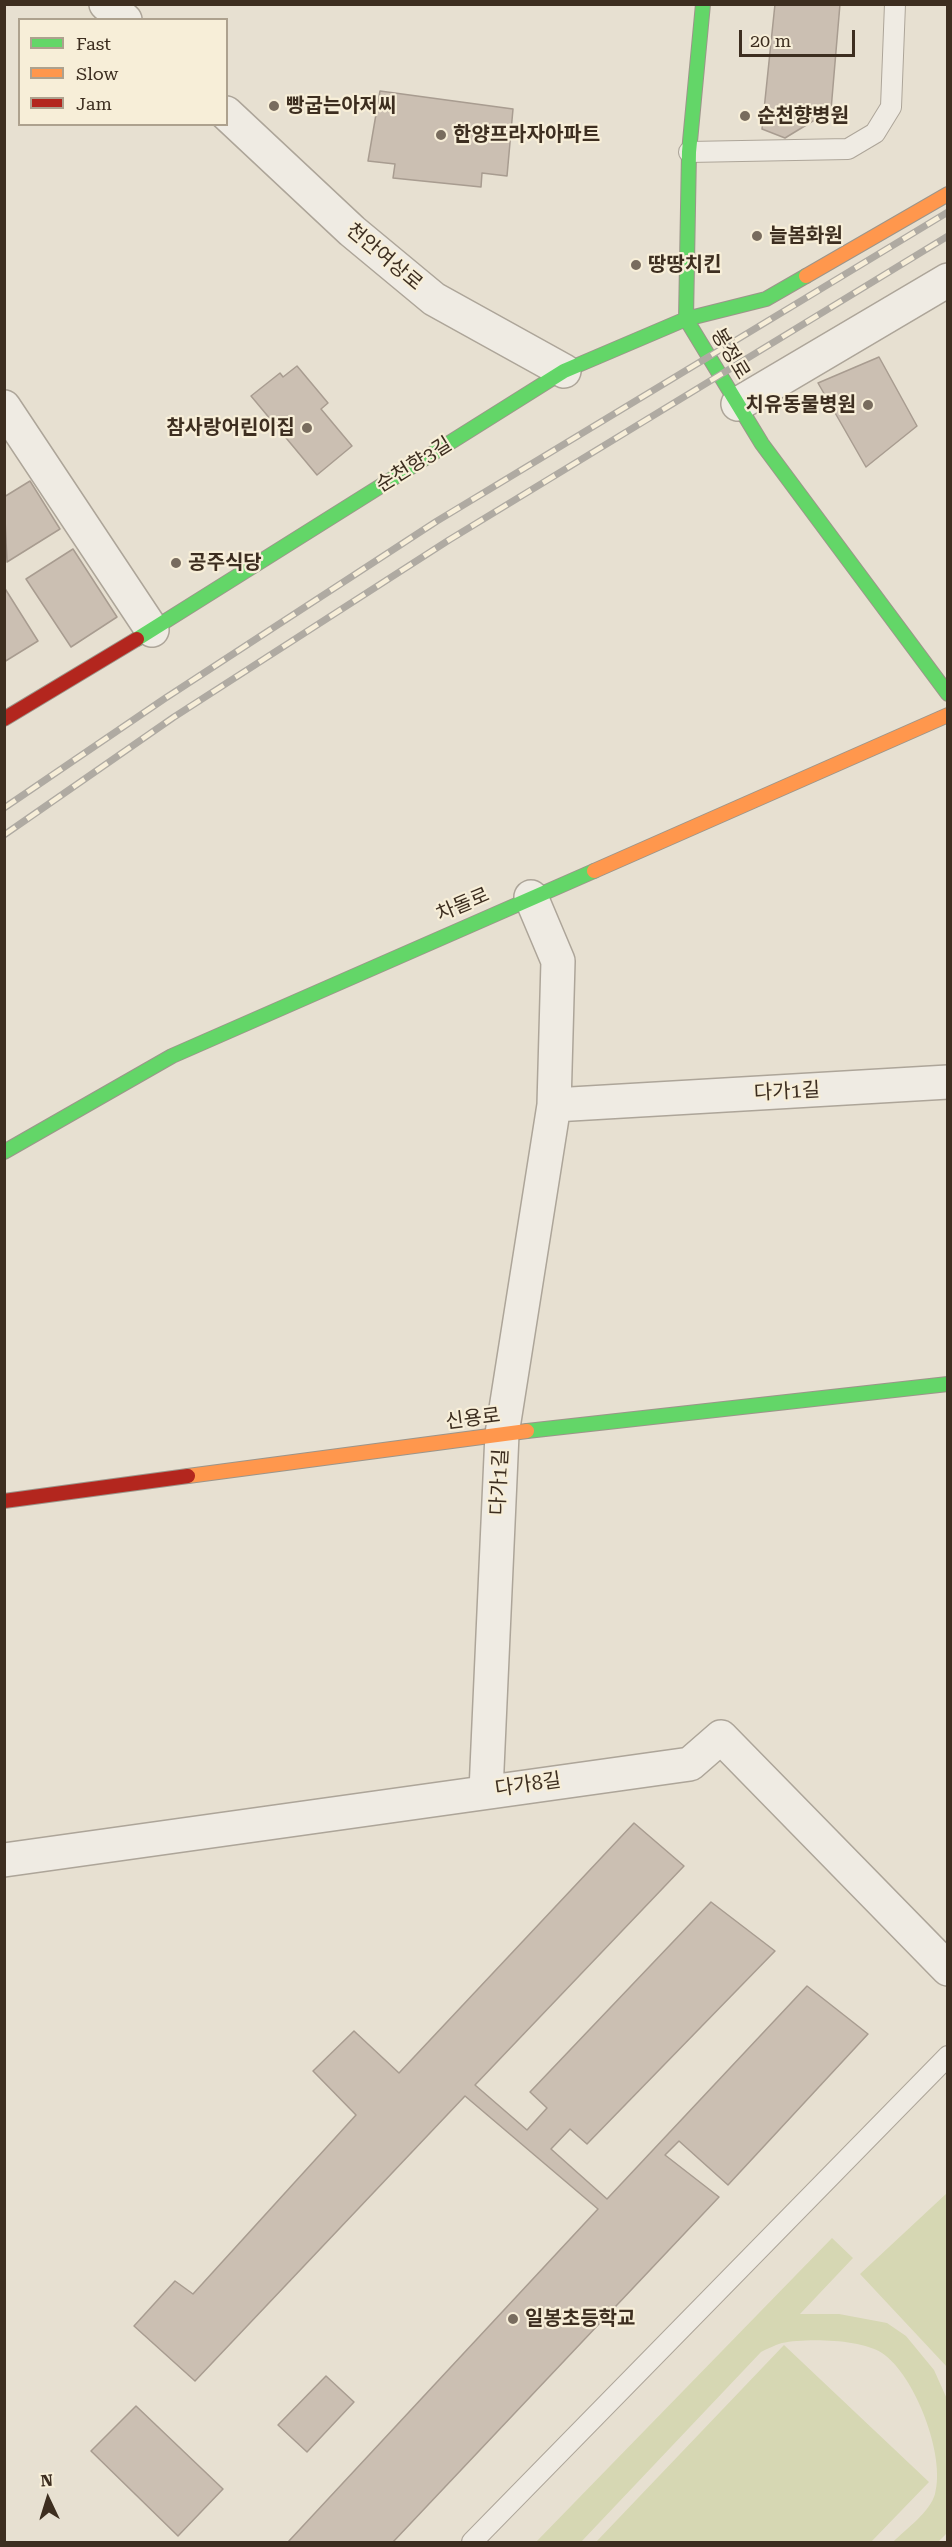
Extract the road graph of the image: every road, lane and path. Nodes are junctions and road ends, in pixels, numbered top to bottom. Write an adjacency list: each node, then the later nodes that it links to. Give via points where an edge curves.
1 (106, 4): 4 (street)
2 (703, 4): 6 (street, 봉정로)
3 (894, 4): 6 (lane, via 891,108 875,133 848,149)
4 (123, 18)
5 (228, 115): 10 (street, 천안여상로, via 352,231 434,299)
6 (689, 152): 9 (street, 봉정로)
7 (948, 194): 9 (street, 순천향3길, via 766,299)
8 (948, 280): 11 (street)
9 (686, 319): 10 (street, 순천향3길); 11 (street, 봉정로)
10 (564, 371): 13 (street, 순천향3길)
11 (738, 404): 14 (street, 봉정로, via 762,444)
12 (4, 407): 13 (street)
13 (152, 630): 16 (street, 순천향3길)
14 (948, 694)
15 (948, 715): 17 (street, 차돌로)
16 (4, 719)
17 (531, 897): 19 (street, 다가1길, via 558,961); 20 (street, 차돌로, via 172,1056)
18 (948, 1082): 19 (street, 다가1길)
19 (554, 1106): 22 (street, 다가1길)
20 (4, 1152)
21 (948, 1384): 22 (street, 신용로)
22 (502, 1434): 23 (street, 신용로); 24 (street, 다가1길)
23 (4, 1501)
24 (486, 1791): 25 (street, 다가8길); 26 (street, 다가8길, via 690,1764 721,1737)
25 (4, 1860)
26 (948, 1969)
27 (948, 2056): 28 (lane)
28 (472, 2542)

